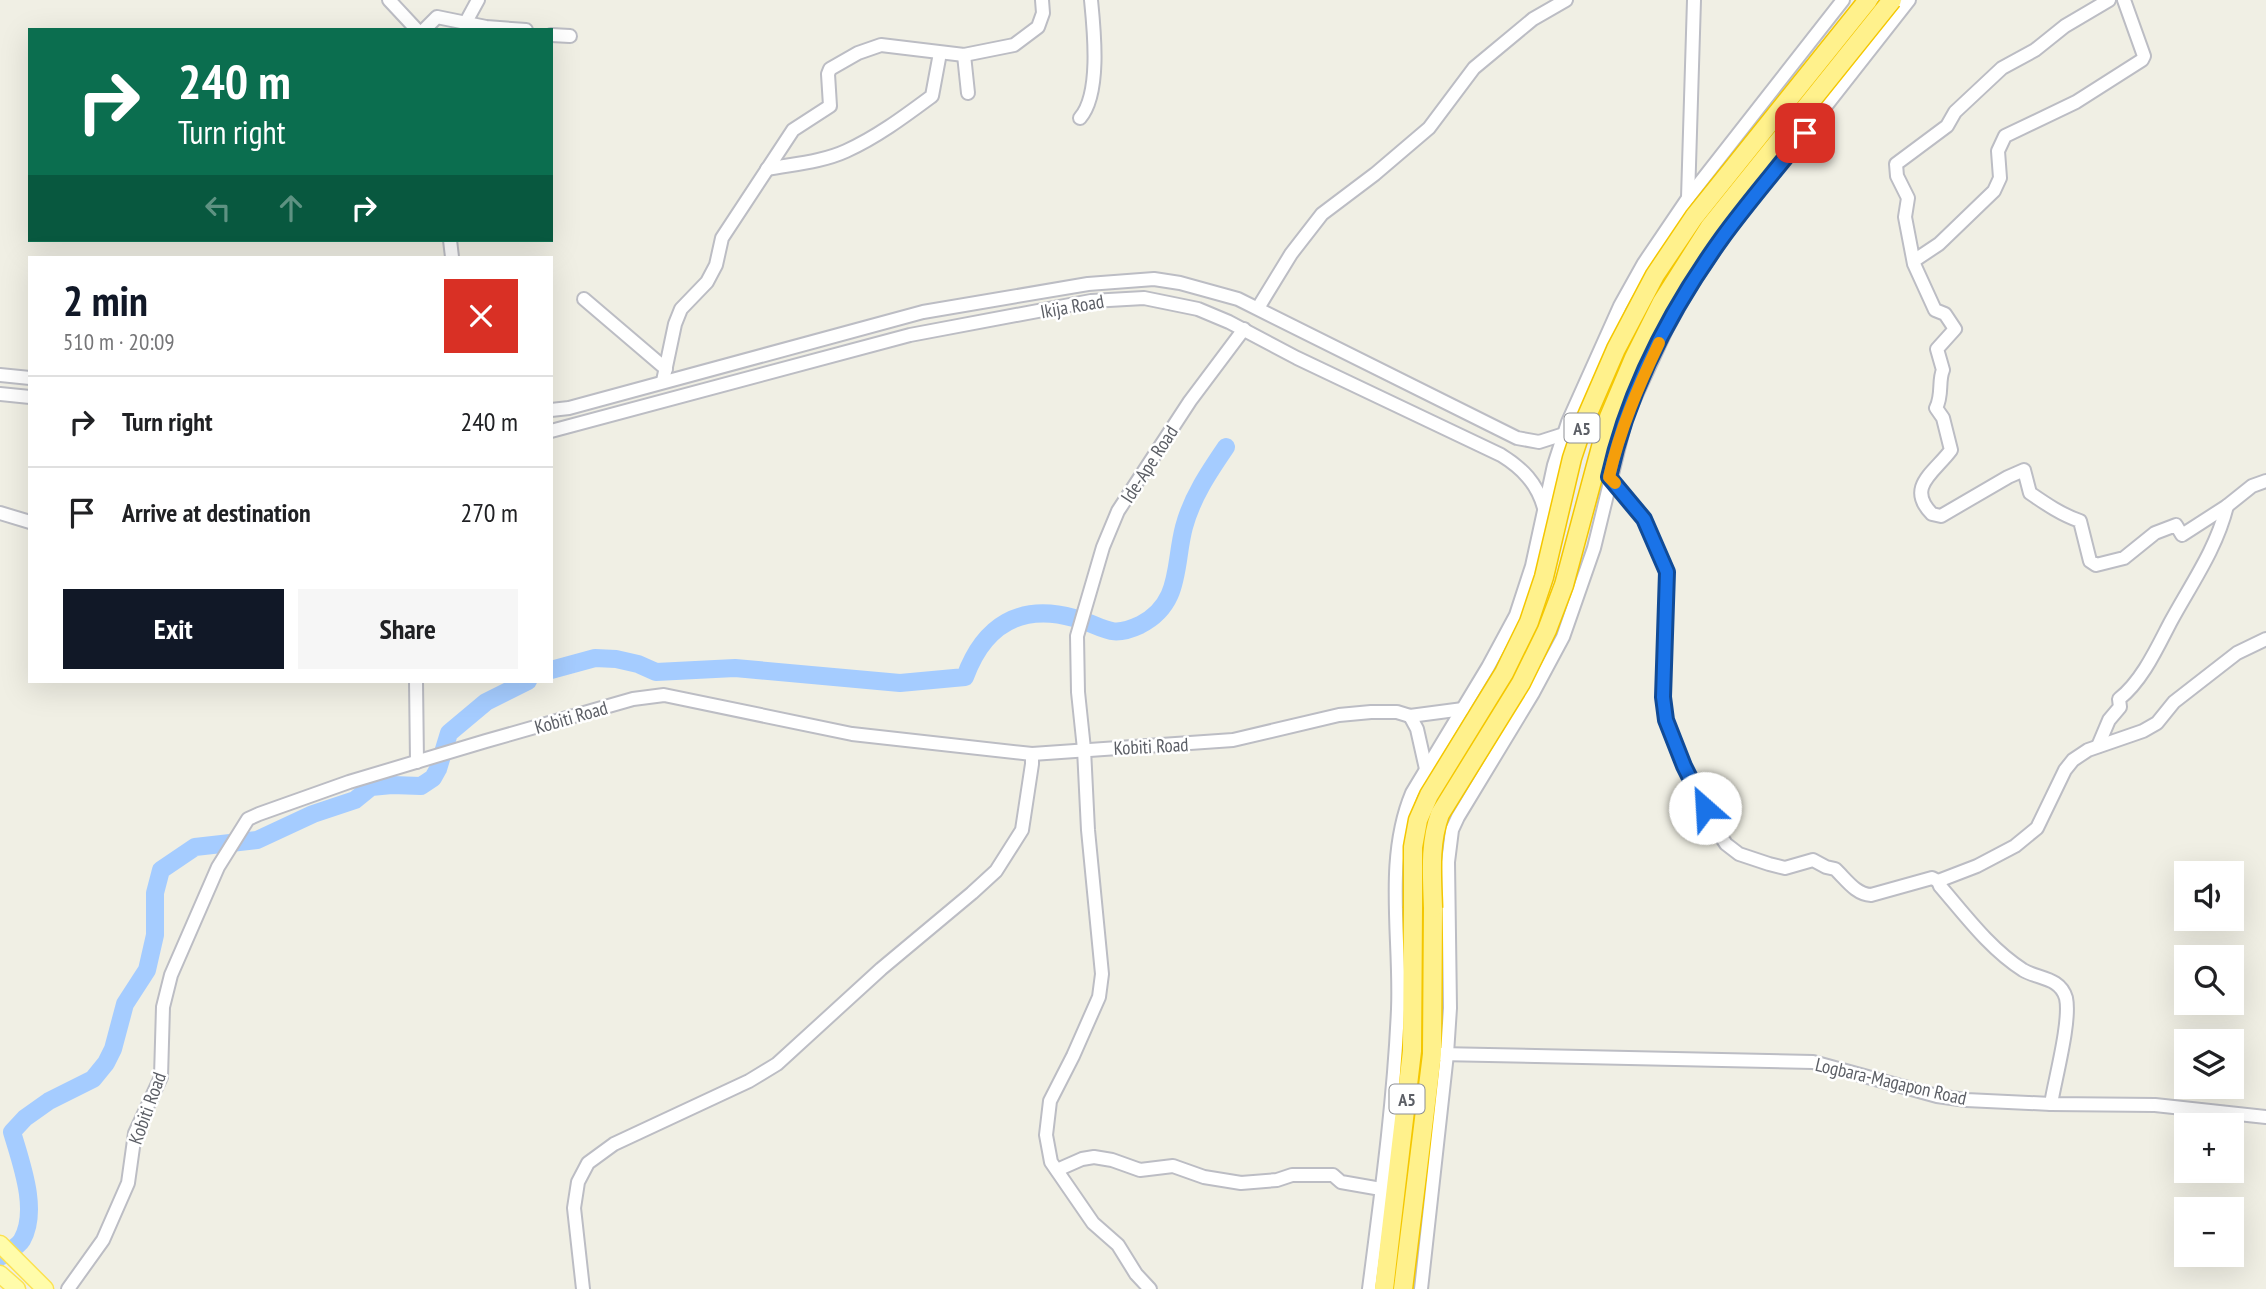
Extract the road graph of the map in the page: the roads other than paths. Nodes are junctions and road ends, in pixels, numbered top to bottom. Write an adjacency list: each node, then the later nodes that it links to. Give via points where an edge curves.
1 (389, 0): 14 (street)
2 (478, 0): 13 (street)
3 (1042, 0): 20 (street, via 1038,27 1027,37 1014,45)
4 (1091, 0): 22 (street, via 1093,70 1089,105)
5 (1566, 0): 27 (street, via 1533,19 1474,68 1429,128 1322,214)
6 (1694, 0): 24 (street)
7 (1843, 0): 24 (street)
8 (1868, 0): 55 (highway, A5, bridge, via 1694,217 1655,275 1616,349 1572,458 1530,622 1418,820)
9 (1892, 0): 56 (highway, A5, bridge, via 1709,228 1671,285 1634,358 1609,417 1568,571 1547,630 1521,683 1440,814 1433,835)
10 (1909, 0): 37 (street, via 1723,237 1688,290 1633,398)
11 (2109, 0): 25 (street, via 2002,68 1955,112 1947,126 1896,164 1908,198 1905,217)
12 (2124, 0): 25 (street, via 2142,60 2076,102 2005,136 1998,151 2000,178 1994,191 1939,244)
13 (466, 22): 15 (street, via 438,17); 16 (street)
14 (415, 28)
15 (426, 28)
16 (499, 28)
17 (553, 35): 18 (street)
18 (570, 36)
19 (940, 53): 20 (street); 23 (street, via 932,96 891,125 846,152); 23 (street, via 881,45 834,65 828,74 830,106 793,130)
20 (964, 55): 21 (street)
21 (968, 93)
22 (1080, 118)
23 (767, 169): 30 (street, via 722,238 707,282 681,309)
24 (1688, 198): 36 (street, via 1620,306)
25 (1915, 260): 39 (street, via 1935,310 1945,314 1955,329 1937,349 1943,370 1936,408 1952,447 1920,491 1932,514 1950,512 2024,470 2030,493 2080,521 2090,561 2096,565 2124,558 2155,533 2176,525 2182,535)
26 (584, 299): 30 (street)
27 (1258, 309): 30 (street, Ikija Road, via 1180,283 1144,279 1088,284 923,312); 36 (street, Ikija Road, via 1517,438 1539,442)
28 (1244, 329): 35 (street, Ikija Road, via 1172,302 1144,298 1091,301 910,335); 40 (street, Ikija Road, via 1501,454 1531,480); 50 (street, Ide-Ape Road, via 1118,511 1103,547 1077,636)
29 (0, 375): 31 (street)
30 (665, 375): 34 (street, Ikija Road)
31 (28, 378)
32 (0, 394): 33 (street)
33 (28, 397)
34 (553, 410)
35 (553, 429)
36 (1564, 434): 40 (street)
37 (1609, 477): 44 (street); 54 (street, via 1644,519 1667,572 1666,720 1684,766 1726,844 1739,854 1785,868 1813,860 1835,869 1863,894 1932,878)
38 (2266, 481): 39 (street)
39 (2227, 506): 49 (street, via 2207,560 2162,641 2119,699 2120,707)
40 (1545, 508): 43 (street)
41 (0, 513): 42 (street)
42 (28, 521)
43 (1532, 566): 44 (street); 47 (street, via 1516,615)
44 (1583, 582): 56 (street, via 1563,637 1452,830 1448,862 1450,1008)
45 (2266, 639): 49 (street, via 2237,653 2174,702 2157,723)
46 (416, 683): 52 (street)
47 (1462, 709): 48 (street, Kobiti Road); 53 (street)
48 (1410, 716): 50 (street, Kobiti Road, via 1397,712 1339,715 1233,740); 53 (street)
49 (2098, 746): 54 (street, via 2065,770 2037,828 1977,866)
50 (1084, 749): 51 (street, Kobiti Road); 59 (street, Ide-Ape Road, via 1102,974 1099,996 1050,1101 1046,1135)
51 (1032, 754): 52 (street, Kobiti Road, via 852,734 664,695 633,699); 66 (street, via 1022,830 996,871 777,1064 614,1144 587,1163 574,1208)
52 (417, 762): 65 (street, Kobiti Road, via 248,819 200,907 171,975 163,1007 161,1077 135,1133 121,1203 103,1240)
53 (1426, 769): 55 (street, via 1403,814 1398,840 1398,1006)
54 (1938, 881): 57 (street, via 2025,971 2061,987 2067,1015)
55 (1404, 1051): 60 (street); 69 (highway, A5)
56 (1439, 1054): 57 (street, Logbara-Magapon Road, via 1813,1062 1937,1096); 70 (highway, A5); 71 (street)
57 (2050, 1104): 58 (street, Logbara-Magapon Road, via 2155,1105)
58 (2266, 1116)
59 (1057, 1170): 60 (street, via 1094,1157 1140,1170 1173,1166 1241,1183 1292,1175 1333,1175 1341,1182); 67 (street, Ide-Ape Road, via 1093,1223 1118,1245)
60 (1381, 1189): 68 (street)
61 (0, 1244): 64 (main road)
62 (0, 1274): 63 (main road)
63 (17, 1289)
64 (45, 1289)
65 (68, 1289)
66 (583, 1289)
67 (1150, 1289)
68 (1369, 1289)
69 (1384, 1289)
70 (1403, 1289)
71 (1421, 1289)

